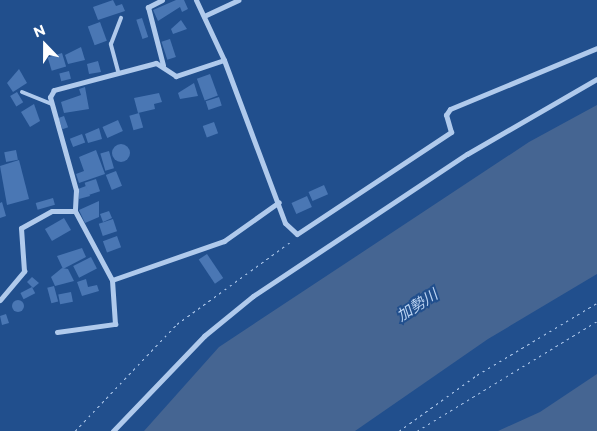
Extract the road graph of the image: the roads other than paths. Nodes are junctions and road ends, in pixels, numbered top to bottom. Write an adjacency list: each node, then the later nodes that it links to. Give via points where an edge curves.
1 (162, 0): 8 (street, via 148,7)
2 (196, 0): 4 (street)
3 (239, 0): 4 (street)
4 (204, 16): 7 (street)
5 (121, 18): 9 (lane, via 111,44)
6 (597, 48): 13 (street, via 450,110 446,115 451,132 296,234 285,223)
7 (224, 60): 8 (street, via 176,76); 13 (street)
8 (163, 65): 9 (street)
9 (118, 72): 12 (street, via 61,86 50,97)
10 (597, 79): 18 (street, via 467,154 253,296 204,336)
11 (22, 92): 12 (lane)
12 (52, 104): 14 (street, via 76,190)
13 (279, 202): 15 (street, via 224,241)
14 (75, 211): 15 (street); 16 (street, via 52,211 21,228 24,271)
15 (112, 280): 17 (street, via 115,324)
16 (0, 300)
17 (57, 332)
18 (113, 431)

